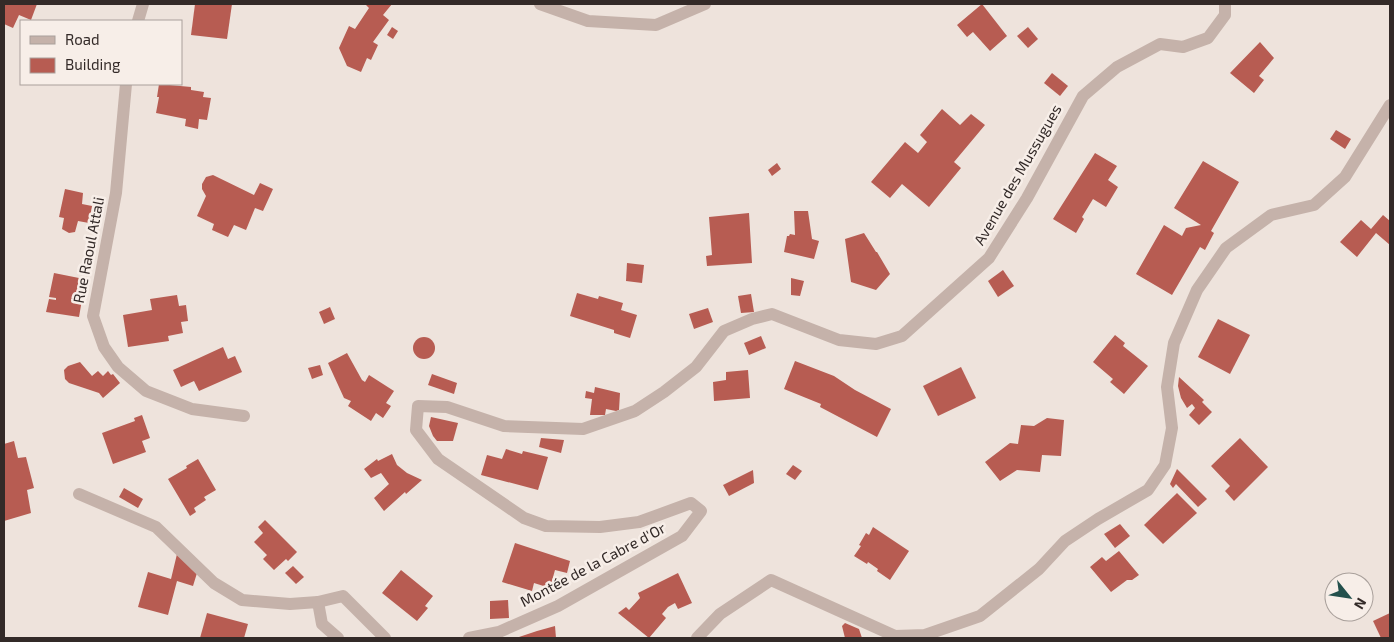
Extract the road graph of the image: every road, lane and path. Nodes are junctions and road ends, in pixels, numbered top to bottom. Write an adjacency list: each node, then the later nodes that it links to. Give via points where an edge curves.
1 (143, 4): 5 (street)
2 (540, 4): 3 (street, via 588,21 656,25)
3 (705, 4)
4 (1226, 4): 8 (street, Avenue des Mussugues, via 1225,15 1208,38 1183,47 1160,44 1117,67 1083,96 1027,198 989,258 902,336 876,344 839,340 772,314 752,319 724,331 696,366 635,411 583,429 504,426 447,407)
5 (138, 20)
6 (126, 85): 9 (street, Rue Raoul Attali, via 116,192 93,316 104,348 118,367 146,391 192,409)
7 (1390, 105): 15 (street, via 1345,177 1314,205 1271,215 1226,248 1197,290 1174,343 1168,387 1172,428 1165,465 1148,490 1065,542 1039,569 980,616 925,635 895,636 771,580 720,614)
8 (418, 406): 14 (street, Montée de la Cabre d'Or, via 416,430 438,460 524,518 546,526 600,528 639,522 691,503 702,511 682,536 558,606 499,632)
9 (244, 416)
10 (79, 494): 11 (street, via 156,527 214,583 242,600 290,604)
11 (318, 602): 12 (street, via 322,624); 13 (street, via 343,596)
12 (338, 638)
13 (386, 638)
14 (469, 638)
15 (697, 638)

